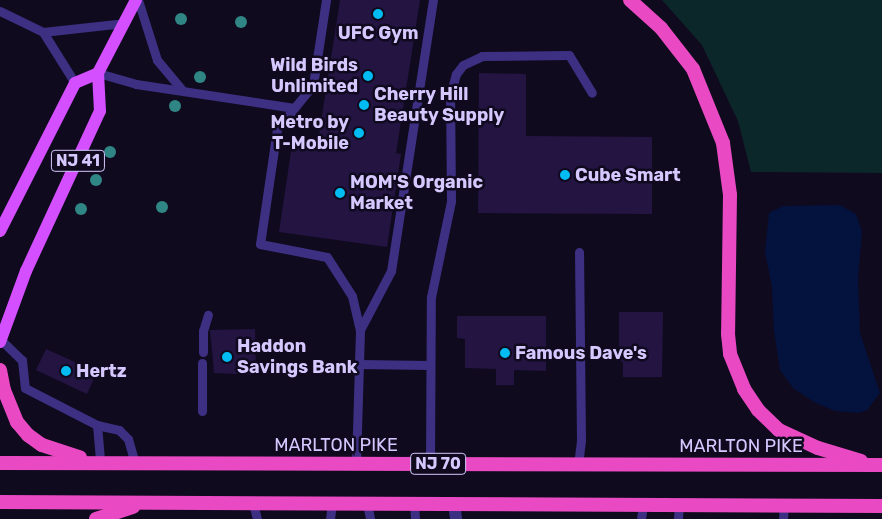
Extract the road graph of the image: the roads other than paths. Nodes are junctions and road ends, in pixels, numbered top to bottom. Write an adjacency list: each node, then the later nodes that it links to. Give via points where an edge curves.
1 (137, 0): 6 (main road); 10 (lane, via 158,60)
2 (326, 0): 12 (lane, via 313,85)
3 (433, 0): 16 (lane, via 390,271)
4 (630, 0): 31 (highway, via 661,28 693,69 723,143 730,195 728,334 730,354 744,389 758,410 779,430 818,448)
5 (0, 11): 7 (lane)
6 (124, 23): 7 (lane); 8 (main road)
7 (42, 32): 9 (lane)
8 (98, 73): 9 (main road); 10 (lane, via 136,84); 17 (main road, NJ 41, via 100,112 26,270)
9 (75, 83): 13 (main road, NJ 41)
10 (182, 90): 12 (lane)
11 (592, 93): 21 (lane, via 570,55 482,56 463,65 456,74 450,96 451,201 431,297)
12 (294, 108): 16 (lane, via 277,129 260,244 321,254 332,261 352,296)
13 (0, 231)
14 (579, 252): 30 (lane, via 581,440)
15 (208, 315): 18 (lane, via 203,331)
16 (360, 330): 20 (lane)
17 (0, 341): 24 (lane, via 22,360 25,388)
18 (203, 352)
19 (202, 363): 23 (lane)
20 (358, 364): 21 (lane); 29 (lane)
21 (429, 364): 28 (lane)
22 (0, 370): 25 (highway, via 17,422 28,435 64,454)
23 (202, 411)
24 (97, 425): 25 (lane); 26 (lane, via 119,430 128,439)
25 (100, 462): 26 (highway, MARLTON PIKE / NJ 70); 27 (highway, MARLTON PIKE / NJ 70)
26 (135, 462): 29 (highway, MARLTON PIKE / NJ 70)
27 (0, 463)
28 (430, 464): 29 (highway, MARLTON PIKE / NJ 70); 30 (highway, MARLTON PIKE / NJ 70)
29 (356, 465)
30 (578, 465): 31 (highway, MARLTON PIKE / NJ 70)
31 (879, 465)
32 (0, 502): 33 (highway, NJ 70)
33 (145, 503): 34 (highway, NJ 70); 43 (highway)
34 (253, 503): 35 (highway, NJ 70); 44 (lane)
35 (332, 504): 36 (highway, NJ 70); 45 (lane)
36 (367, 504): 37 (highway, NJ 70); 46 (lane)
37 (414, 504): 38 (highway, NJ 70); 47 (lane)
38 (454, 504): 39 (highway, NJ 70); 48 (street)
39 (643, 504): 40 (highway, NJ 70); 49 (lane)
40 (679, 505): 42 (highway, NJ 70); 50 (lane)
41 (882, 506): 42 (highway, NJ 70)
42 (784, 512)
43 (96, 519)
44 (257, 519)
45 (330, 519)
46 (370, 519)
47 (415, 519)
48 (456, 519)
49 (641, 519)
50 (678, 519)

